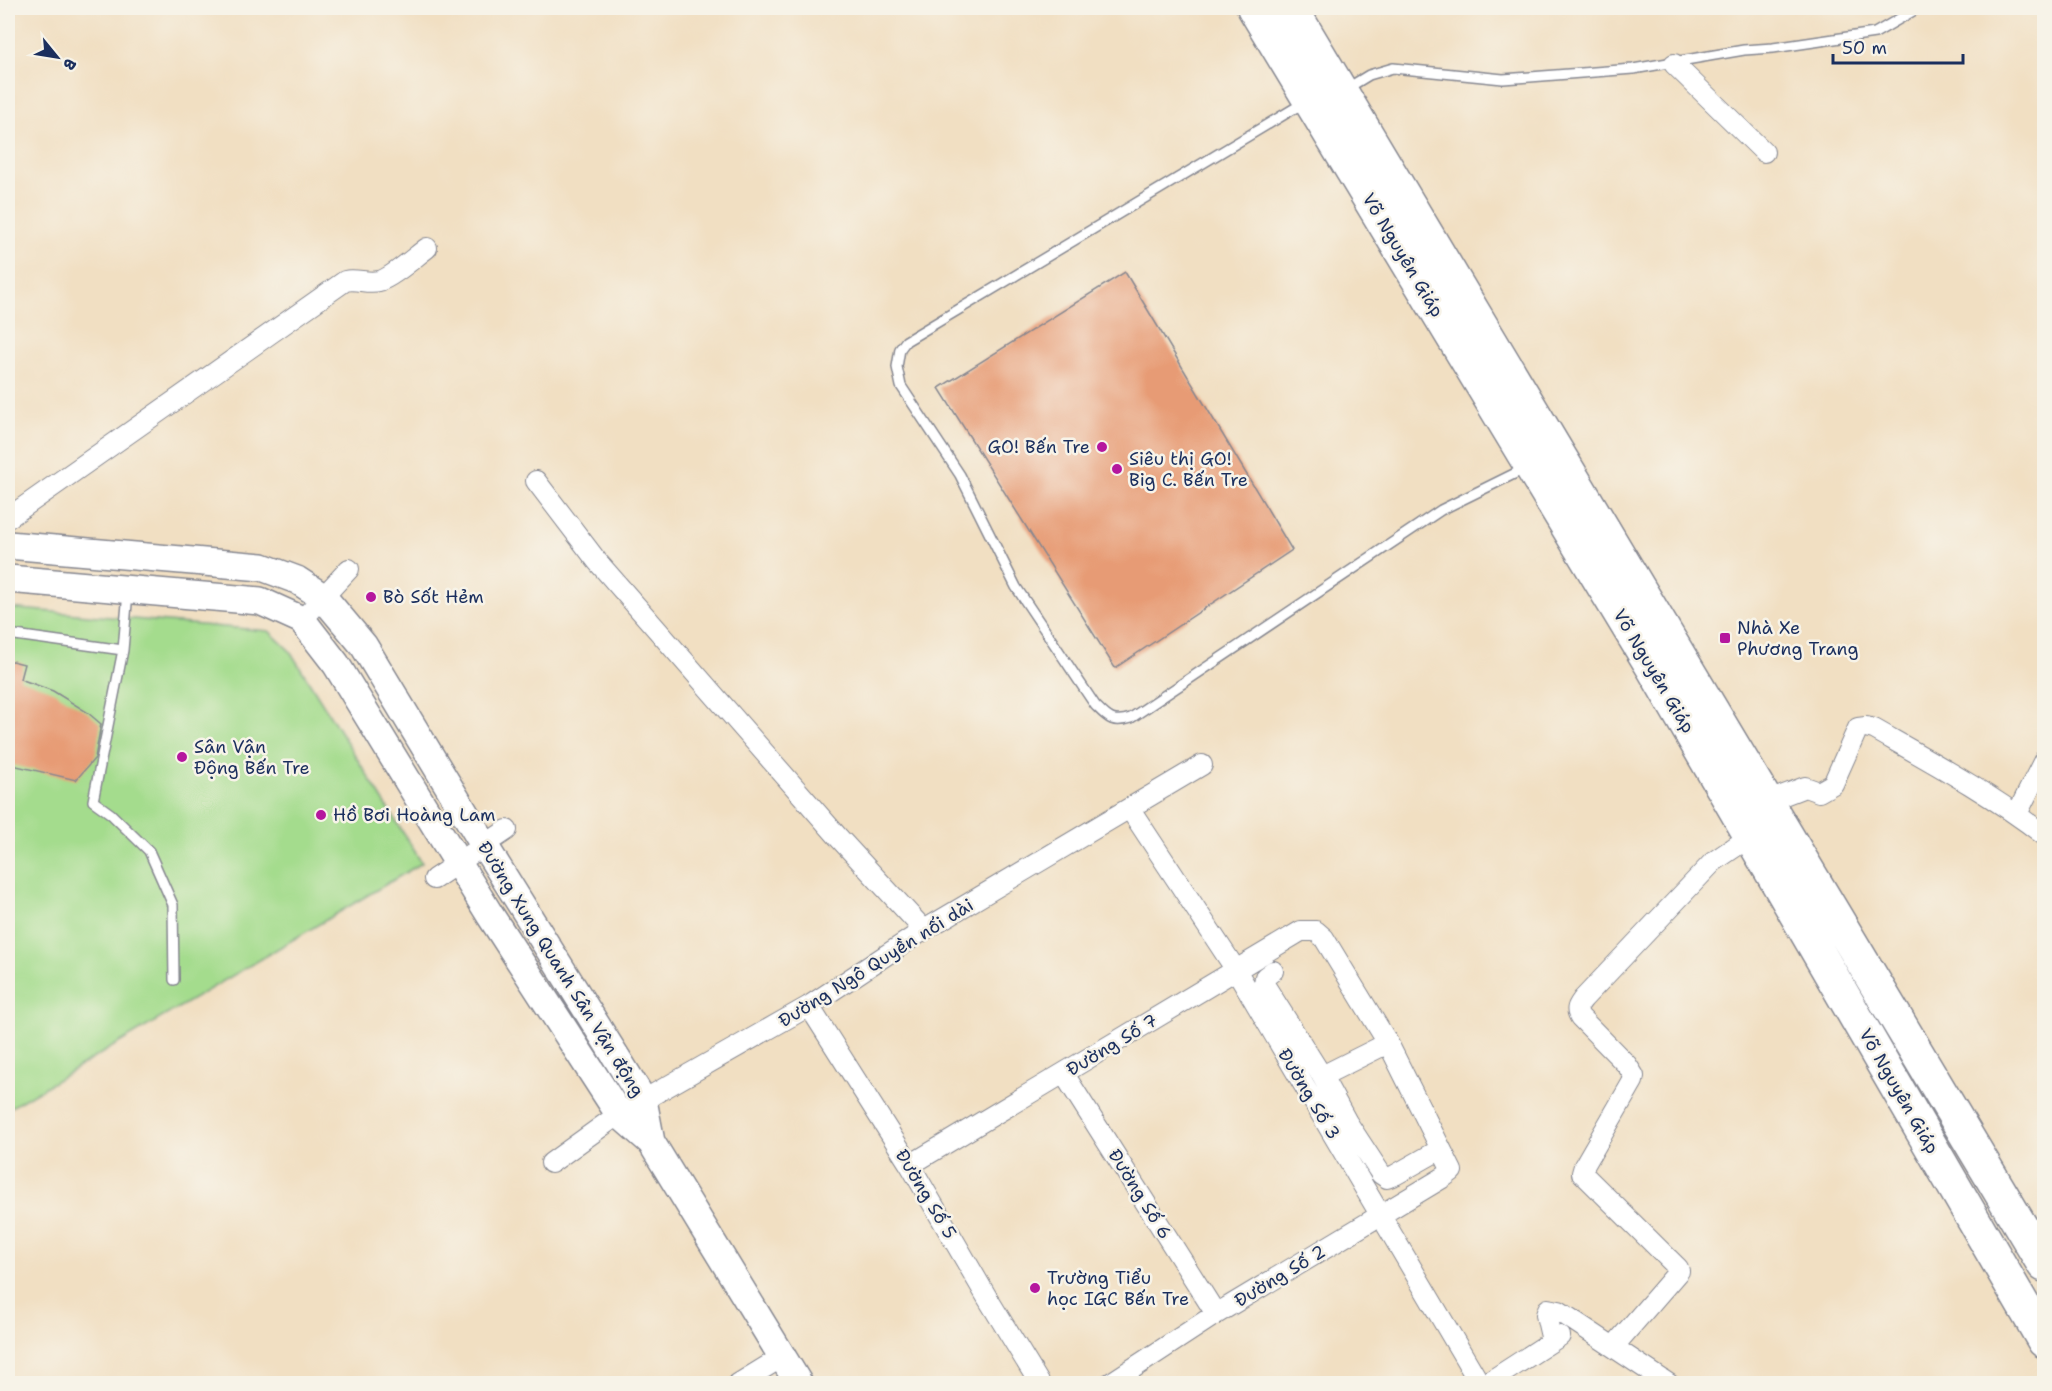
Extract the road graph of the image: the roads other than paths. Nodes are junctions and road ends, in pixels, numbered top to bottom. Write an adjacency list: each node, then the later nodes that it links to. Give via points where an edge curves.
1 (1254, 8): 6 (highway, Võ Nguyên Giáp)
2 (1291, 8): 5 (highway, Võ Nguyên Giáp)
3 (1918, 8): 4 (lane, via 1875,33 1744,50)
4 (1674, 64): 5 (lane, via 1503,79 1393,68); 7 (street)
5 (1341, 91): 20 (highway, Võ Nguyên Giáp)
6 (1309, 100): 9 (highway, Võ Nguyên Giáp); 9 (lane, via 906,341 900,350 897,367 901,386 960,475 1016,587 1095,705 1111,720 1122,721 1441,510)
7 (1764, 152)
8 (427, 248): 11 (street, via 381,281 345,281)
9 (1530, 465): 20 (highway, Võ Nguyên Giáp)
10 (536, 481): 32 (street, via 597,561)
11 (11, 509)
12 (8, 545): 16 (street, Đường Xung Quanh Sân Vận động, via 262,567 297,580)
13 (349, 569): 16 (street)
14 (8, 579): 15 (street, Đường Xung Quanh Sân Vận động)
15 (128, 589): 17 (street, Đường Xung Quanh Sân Vận động, via 260,601); 19 (lane)
16 (323, 597): 17 (street); 29 (street, Đường Xung Quanh Sân Vận động, via 364,646)
17 (302, 620): 30 (street, Đường Xung Quanh Sân Vận động, via 336,664)
18 (8, 633): 19 (lane)
19 (123, 650): 35 (lane, via 93,801 149,851 173,906)
20 (1665, 661): 23 (highway, Võ Nguyên Giáp); 28 (highway, Võ Nguyên Giáp)
21 (2044, 760): 25 (street)
22 (1202, 765): 24 (street, Đường Ngô Quyền nối dài)
23 (1766, 802): 25 (street, via 1805,787 1819,792 1827,789 1833,784 1858,728 1866,727); 47 (highway, Võ Nguyên Giáp)
24 (1130, 809): 32 (street, Đường Ngô Quyền nối dài); 33 (street, Đường Số 3)
25 (2017, 814): 27 (street)
26 (507, 830): 29 (street)
27 (2044, 835)
28 (1750, 836): 49 (highway, Võ Nguyên Giáp); 50 (street, via 1713,862 1576,1011 1634,1076 1582,1173 1679,1271)
29 (484, 845): 30 (street); 40 (street, Đường Xung Quanh Sân Vận động)
30 (458, 863): 31 (street); 41 (street, Đường Xung Quanh Sân Vận động)
31 (434, 879)
32 (924, 930): 36 (street, Đường Ngô Quyền nối dài)
33 (1236, 970): 37 (street, Đường Số 7, via 1301,931 1316,931); 38 (street, Đường Số 7); 46 (street, Đường Số 3)
34 (1273, 971): 39 (street, via 1265,977 1264,984)
35 (174, 980)
36 (809, 1006): 40 (street, Đường Ngô Quyền nối dài); 45 (street, Đường Số 5)
37 (1388, 1043): 39 (street); 43 (street)
38 (1064, 1074): 45 (street, Đường Số 7); 48 (street, Đường Số 6)
39 (1322, 1076): 43 (street, via 1381,1174 1388,1178)
40 (643, 1100): 41 (street, Đường Ngô Quyền nối dài); 42 (street, Đường Xung Quanh Sân Vận động)
41 (619, 1114): 42 (street, Đường Xung Quanh Sân Vận động); 44 (street, Đường Ngô Quyền nối dài)
42 (651, 1142): 51 (street)
43 (1441, 1149): 46 (street, Đường Số 2, via 1452,1171)
44 (551, 1163)
45 (910, 1166): 54 (street, Đường Số 5)
46 (1380, 1215): 48 (street, Đường Số 2); 56 (street, Đường Số 3)
47 (2044, 1265)
48 (1216, 1314): 55 (street, Đường Số 2)
49 (2044, 1341)
50 (1614, 1346): 57 (street, via 1551,1308 1546,1316 1556,1339); 58 (street)
51 (782, 1357): 52 (street); 53 (street)
52 (738, 1383)
53 (799, 1383)
54 (1040, 1383)
55 (1109, 1383)
56 (1480, 1383)
57 (1486, 1383)
58 (1669, 1383)

